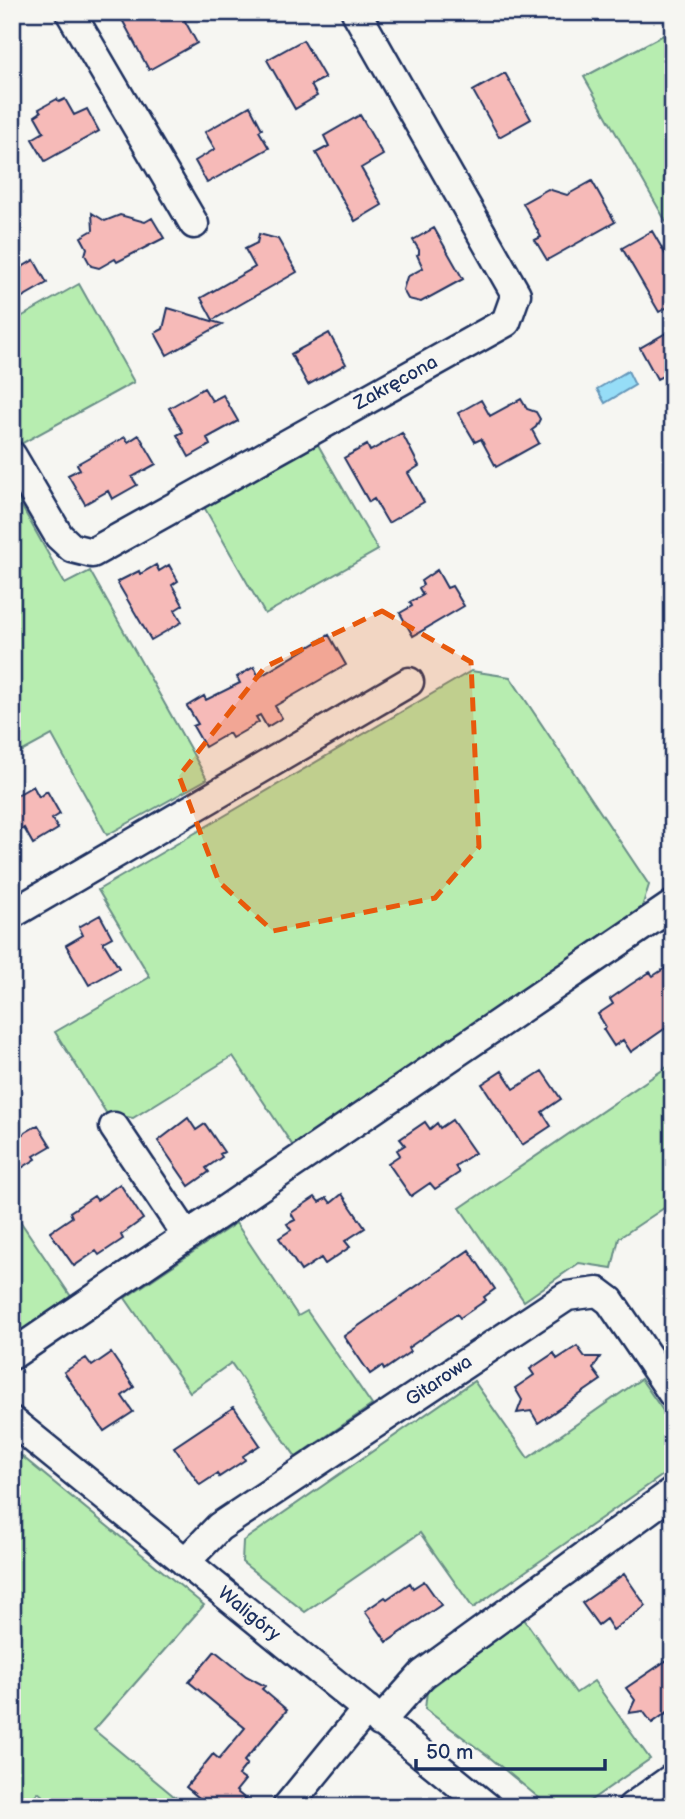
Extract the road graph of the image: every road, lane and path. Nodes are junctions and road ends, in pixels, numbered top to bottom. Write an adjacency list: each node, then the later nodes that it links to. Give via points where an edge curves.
1 (70, 12): 3 (street)
2 (356, 12): 4 (street, Zakręcona, via 516,294 506,321 92,553 72,548 59,536)
3 (194, 224)
4 (12, 456)
5 (410, 682): 7 (street)
6 (673, 905): 9 (street)
7 (12, 914)
8 (114, 1127): 9 (street)
9 (187, 1236): 10 (street)
10 (12, 1354)
11 (673, 1394): 14 (street, Gitarowa, via 610,1301 598,1292 567,1296 219,1527)
12 (12, 1421): 14 (street, Waligóry)
13 (673, 1493): 15 (street, via 423,1674)
14 (185, 1562): 15 (street, Waligóry)
15 (374, 1715): 17 (street); 18 (street, Waligóry)
16 (673, 1778): 19 (street)
17 (286, 1807)
18 (487, 1807)
19 (632, 1807)

